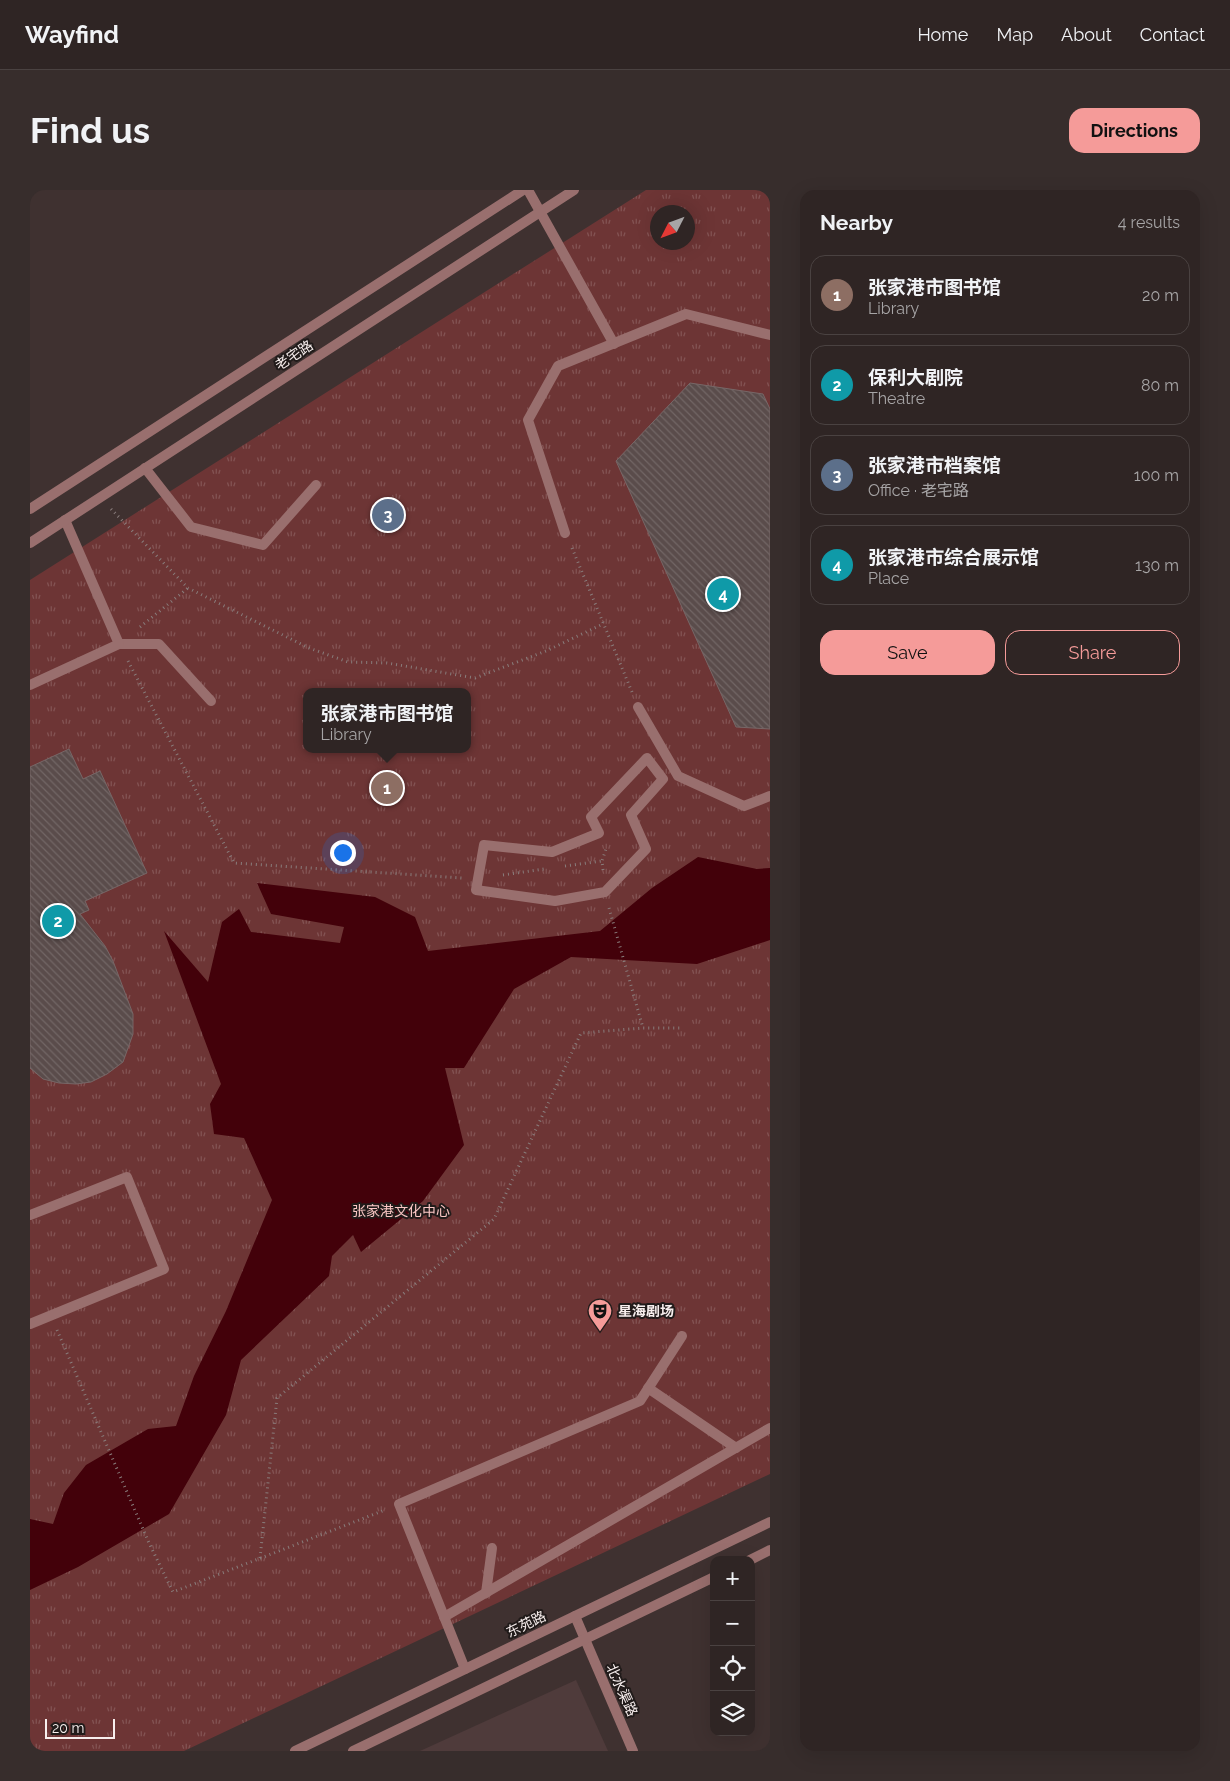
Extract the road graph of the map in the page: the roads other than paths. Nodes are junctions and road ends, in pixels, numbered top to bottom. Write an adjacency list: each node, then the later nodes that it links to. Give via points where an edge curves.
1 (523, 190): 9 (street, 老宅路)
2 (528, 190): 4 (street)
3 (574, 190): 4 (street, 老宅路)
4 (539, 212): 6 (street); 7 (street, 老宅路)
5 (770, 335): 6 (street, via 686,314)
6 (614, 344): 11 (street, via 558,366 528,420)
7 (144, 468): 8 (street, via 190,527 263,545); 10 (street, 老宅路)
8 (316, 485)
9 (30, 509)
10 (65, 520): 12 (street, 老宅路); 13 (street)
11 (566, 533)
12 (30, 542)
13 (119, 644): 14 (street); 15 (street, via 159,644)
14 (30, 685)
15 (211, 701)
16 (638, 707): 17 (street, via 678,776 744,806)
17 (770, 796)
18 (479, 879): 18 (street, via 484,845 552,852 599,833 591,817 648,758 663,779 631,816 646,849 605,892 555,901 476,890)
19 (30, 1215): 20 (street, via 127,1177 164,1269)
20 (30, 1324)
21 (682, 1336): 22 (street)
22 (648, 1388): 24 (street); 32 (street, via 640,1401 399,1504)
23 (770, 1428): 24 (street)
24 (736, 1448): 30 (street)
25 (770, 1522): 31 (street, 东苑路)
26 (492, 1548): 30 (street)
27 (770, 1550): 28 (street)
28 (755, 1558)
29 (710, 1579): 33 (street)
30 (486, 1593): 32 (street)
31 (575, 1616): 33 (street, 北水渠路); 34 (street, 东苑路)
32 (444, 1617): 34 (street)
33 (585, 1639): 36 (street); 37 (street, 北水渠路)
34 (465, 1669): 35 (street, 东苑路)
35 (295, 1751)
36 (353, 1751)
37 (634, 1751)

